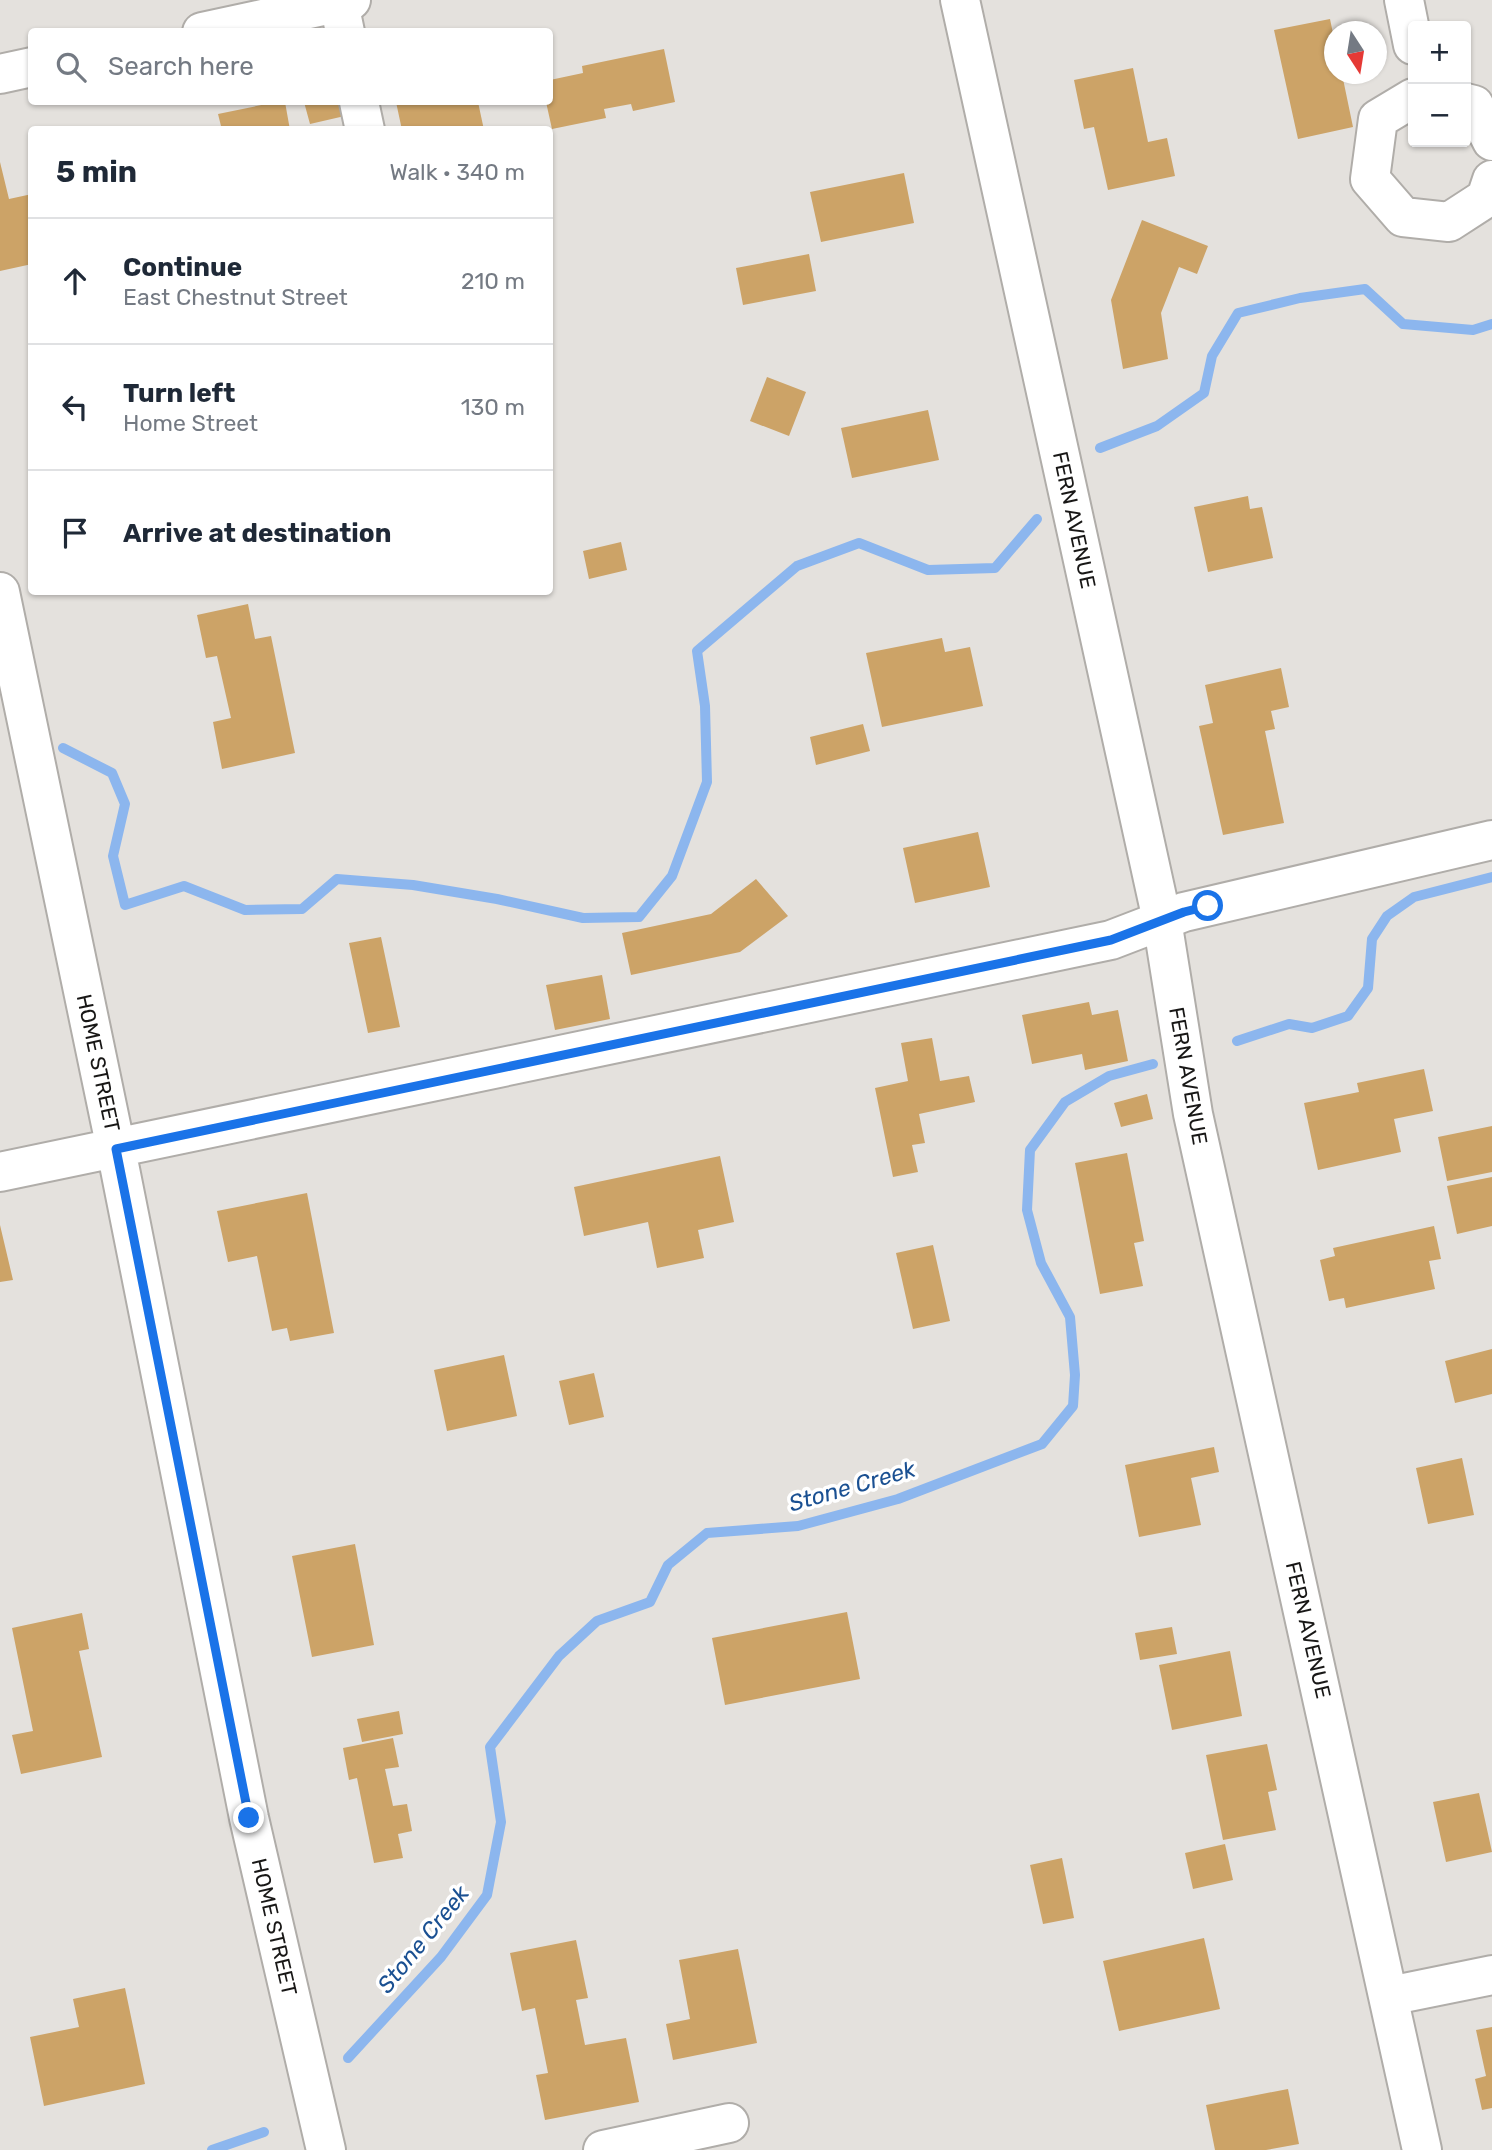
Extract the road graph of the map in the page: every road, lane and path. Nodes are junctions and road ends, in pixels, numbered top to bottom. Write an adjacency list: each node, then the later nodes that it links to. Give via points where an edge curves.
1 (960, 0): 16 (street, FERN AVENUE)
2 (1404, 0): 4 (street)
3 (345, 11): 5 (street)
4 (1408, 21)
5 (229, 28)
6 (28, 68): 7 (street)
7 (0, 74)
8 (1408, 101): 13 (street, via 1378,119 1370,179 1403,217 1449,222 1486,198)
9 (1471, 104): 12 (street)
10 (360, 105): 11 (street)
11 (364, 126)
12 (1492, 141)
13 (1492, 180)
14 (0, 592): 17 (street, HOME STREET)
15 (1492, 840): 16 (street)
16 (1162, 920): 17 (street, via 1111,940); 20 (street, FERN AVENUE, via 1193,1114)
17 (116, 1149): 18 (street); 22 (street, HOME STREET, via 249,1818)
18 (0, 1172)
19 (1492, 1975): 20 (street)
20 (1389, 1996): 24 (street, FERN AVENUE)
21 (729, 2123): 23 (street)
22 (326, 2150)
23 (603, 2150)
24 (1422, 2150)

